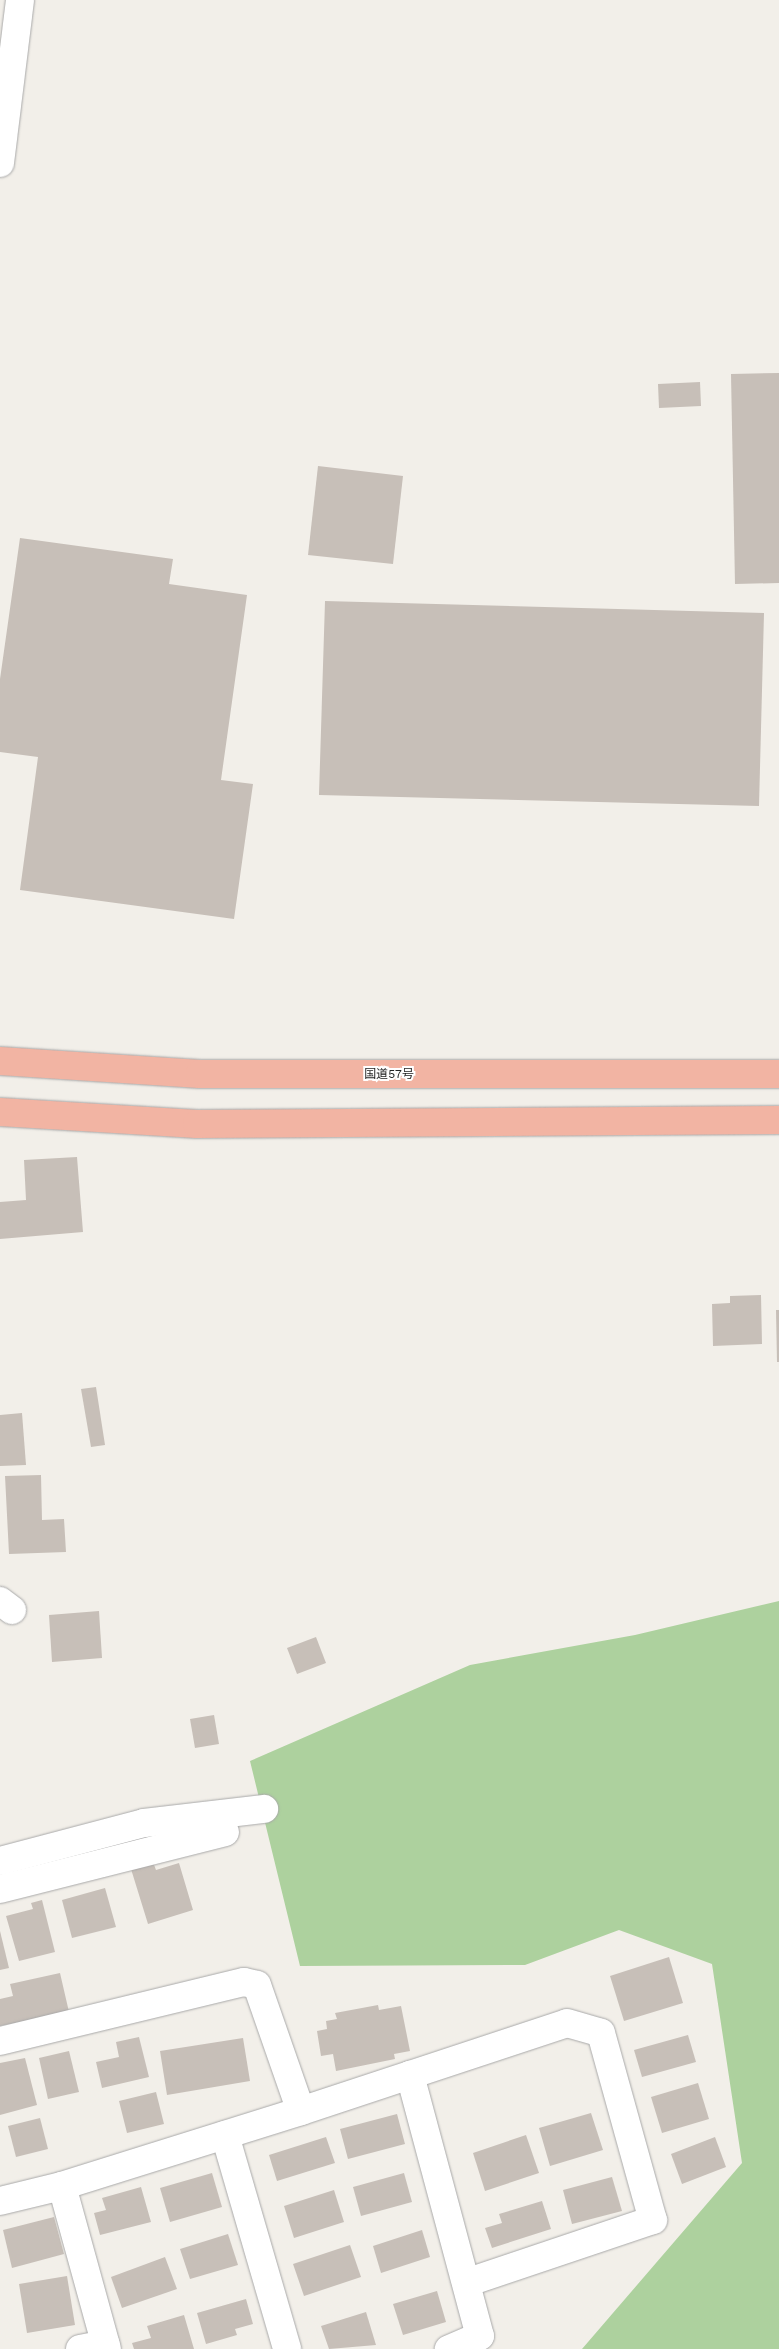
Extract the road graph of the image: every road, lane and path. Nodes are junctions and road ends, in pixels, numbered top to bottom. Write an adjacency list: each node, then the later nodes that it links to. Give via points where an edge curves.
1 (20, 0): 2 (street)
2 (0, 163)
3 (0, 1062): 4 (highway, 国道57号, via 200,1074)
4 (779, 1074)
5 (0, 1112): 6 (highway, via 197,1124)
6 (779, 1120)
7 (264, 1808): 9 (street, via 144,1823)
8 (225, 1832): 10 (street)
9 (0, 1861)
10 (0, 1889)
11 (0, 2041): 13 (street, via 244,1982 257,1985)
12 (410, 2075): 13 (street); 17 (street); 17 (street, via 567,2023 601,2033 653,2220)
13 (301, 2111): 14 (street)
14 (225, 2134): 15 (street); 19 (street)
15 (62, 2186): 16 (street); 18 (street)
16 (0, 2201)
17 (466, 2283): 20 (street, via 480,2336)
18 (98, 2347)
19 (287, 2349)
20 (449, 2349)

